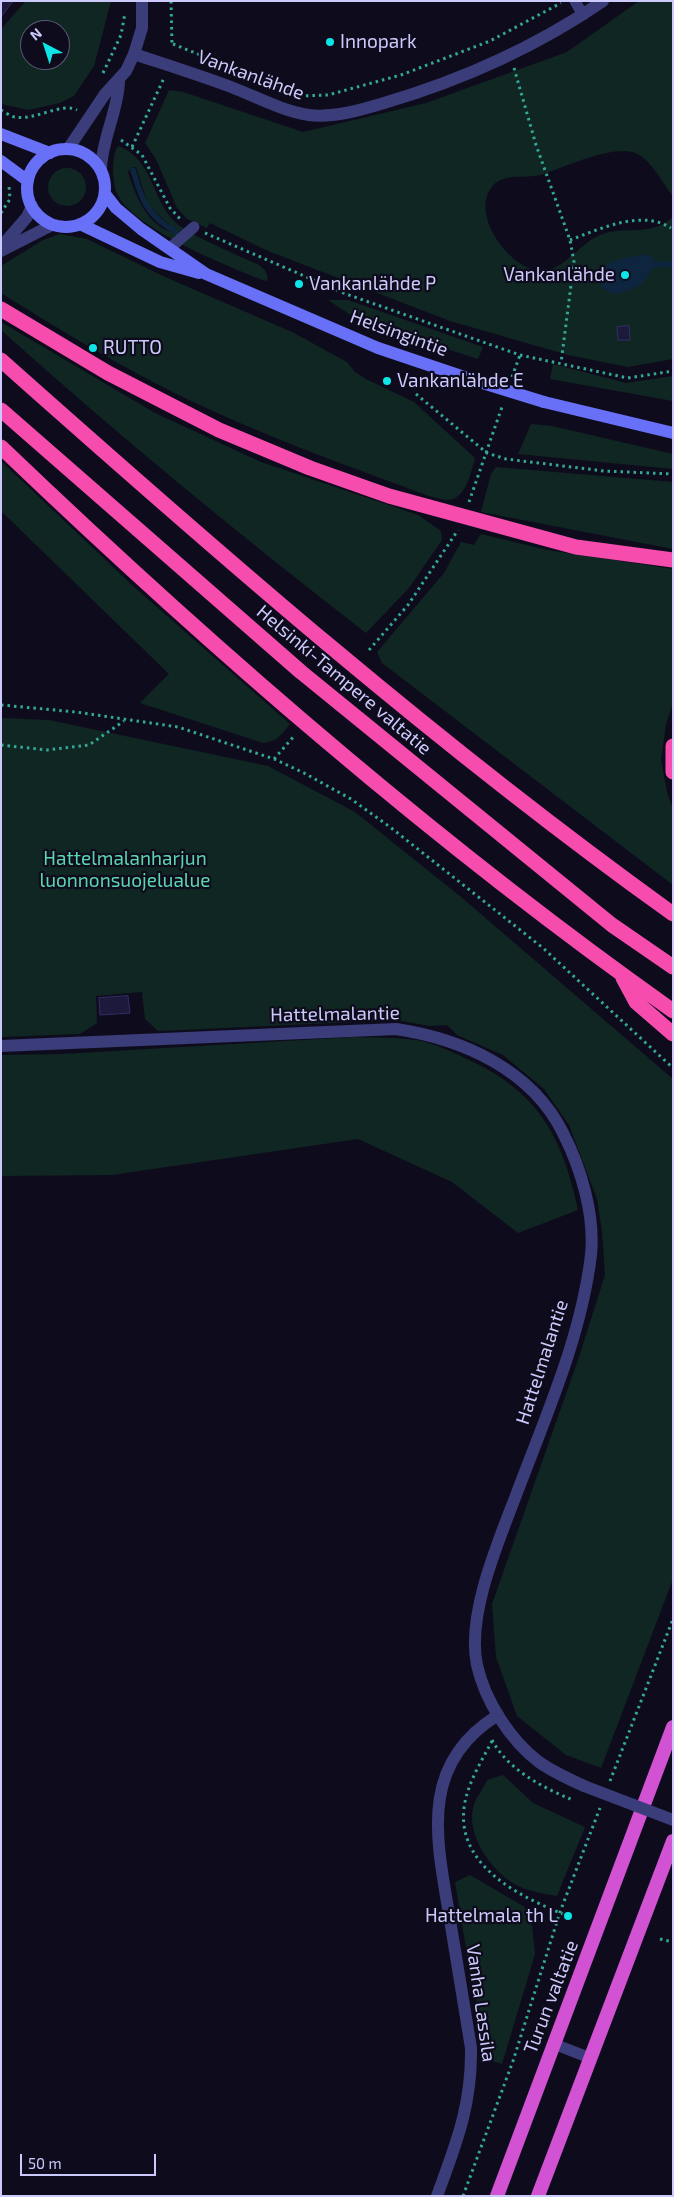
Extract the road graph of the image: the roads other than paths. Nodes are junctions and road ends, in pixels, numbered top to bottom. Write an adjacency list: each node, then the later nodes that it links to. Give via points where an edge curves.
1 (142, 1): 5 (street, via 142,28)
2 (575, 1): 4 (lane)
3 (602, 1): 4 (street, Vankanlähde)
4 (583, 15): 5 (street, Vankanlähde, via 467,75 359,110 312,116 292,112 210,79)
5 (134, 54): 6 (street)
6 (119, 80): 8 (street, via 83,115); 11 (street, via 118,99 102,150)
7 (1, 134): 9 (main road)
8 (68, 149): 9 (main road); 11 (main road, via 85,154)
9 (50, 153): 12 (main road, via 38,161)
10 (1, 161): 12 (main road)
11 (101, 169): 13 (main road)
12 (28, 181): 14 (main road)
13 (105, 194): 15 (main road, via 97,212); 19 (main road, Helsingintie, via 116,208)
14 (32, 206): 16 (main road); 18 (street, via 27,217)
15 (80, 224): 16 (main road, via 68,227); 21 (main road, Helsingintie, via 160,262)
16 (52, 225): 20 (street)
17 (194, 227): 19 (lane)
18 (1, 247)
19 (170, 248): 21 (main road, Helsingintie)
20 (1, 251)
21 (206, 274): 25 (main road, Helsingintie, bridge, via 378,348 544,402)
22 (1, 308): 27 (highway, via 108,373 219,430 310,468 389,496 566,544)
23 (1, 360): 30 (highway, Helsinki-Tampere valtatie, via 179,519 325,643 485,773)
24 (1, 410): 31 (highway, Helsinki-Tampere valtatie, via 308,678 612,925)
25 (673, 433)
26 (1, 447): 32 (highway, via 107,548 276,698 432,829)
27 (673, 560)
28 (673, 746): 29 (highway)
29 (673, 772)
30 (673, 914)
31 (673, 966)
32 (621, 974): 33 (highway); 34 (highway, via 636,1002)
33 (673, 1011)
34 (673, 1034)
35 (1, 1046): 36 (street, Hattelmalantie, via 396,1029 426,1033 476,1052 500,1064 540,1098 559,1124 572,1150 583,1185 591,1253 578,1324 487,1572 477,1625 477,1664 485,1691)
36 (498, 1715): 38 (street, Hattelmalantie, bridge, via 537,1760 552,1771); 42 (street, Vanha Lassila, via 484,1724 456,1752 443,1782 438,1808 439,1852 471,2048 472,2076 463,2123)
37 (673, 1728): 40 (highway, Turun valtatie)
38 (673, 1820)
39 (673, 1841): 41 (highway)
40 (554, 2044): 41 (lane); 43 (highway, Turun valtatie)
41 (590, 2058): 44 (highway)
42 (437, 2196)
43 (497, 2196)
44 (538, 2196)

